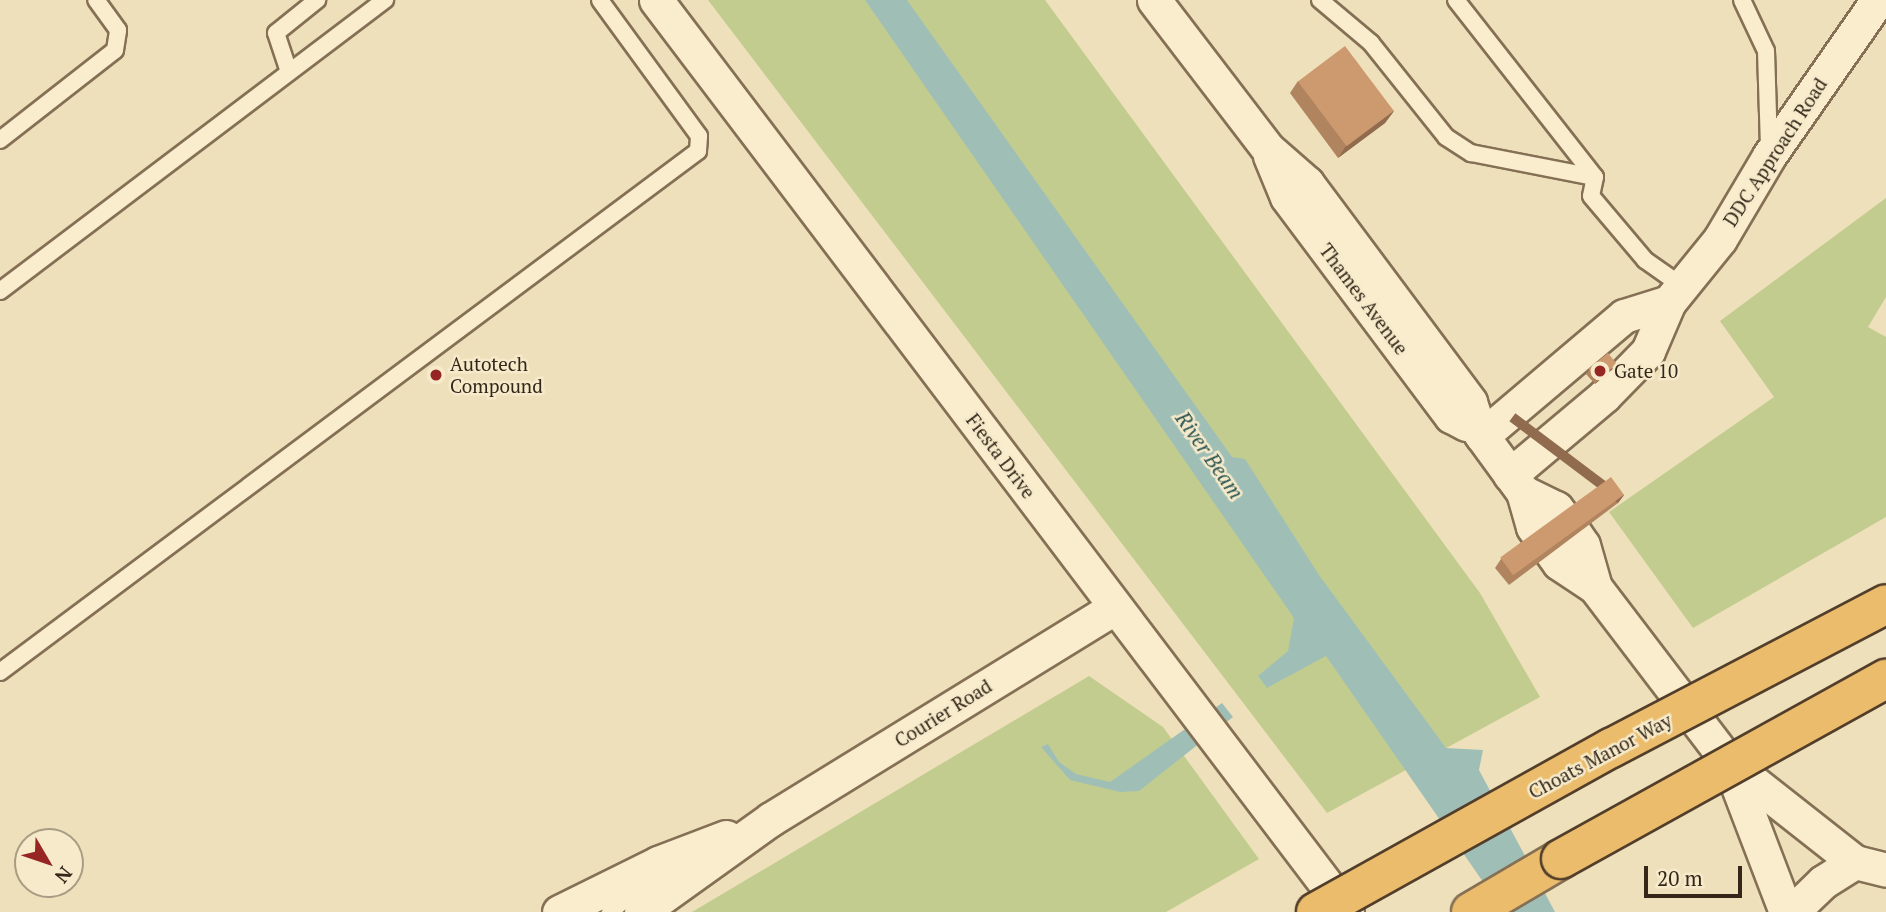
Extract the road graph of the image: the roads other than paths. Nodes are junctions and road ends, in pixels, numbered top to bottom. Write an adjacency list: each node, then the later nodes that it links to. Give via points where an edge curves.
1 (96, 0): 12 (lane, via 118,30 115,50)
2 (317, 0): 11 (lane, via 276,33)
3 (384, 0): 11 (lane)
4 (600, 0): 21 (lane, via 699,136 698,151)
5 (656, 0): 20 (street, Fiesta Drive)
6 (1154, 0): 17 (street, Thames Avenue, via 1268,149 1287,197 1451,416)
7 (1320, 0): 14 (lane, via 1371,43 1446,137 1463,148 1500,162)
8 (1456, 0): 14 (lane)
9 (1742, 0): 13 (lane, via 1766,51)
10 (1878, 0): 13 (street, DDC Approach Road)
11 (289, 72): 15 (lane)
12 (0, 140)
13 (1769, 156): 16 (street, DDC Approach Road, via 1720,239)
14 (1595, 177): 16 (lane, via 1591,196)
15 (0, 292)
16 (1675, 294): 17 (street, via 1624,316); 18 (street, DDC Approach Road, via 1636,366)
17 (1481, 434): 18 (street, Thames Avenue)
18 (1517, 484): 23 (street, Thames Avenue, via 1556,508 1570,526 1583,545 1595,587)
19 (1886, 604): 29 (highway, Choats Manor Way, bridge, via 1611,748)
20 (1115, 607): 25 (street, Courier Road, via 771,819); 30 (street, Fiesta Drive)
21 (0, 672)
22 (1886, 679): 31 (highway, bridge)
23 (1729, 764): 24 (street, Thames Avenue); 32 (street, Thames Avenue)
24 (1871, 866): 33 (street, via 1823,882)
25 (681, 868): 26 (street, Courier Road); 27 (lane); 27 (lane); 28 (street, Courier Road)
26 (559, 912)
27 (610, 912)
28 (641, 912)
29 (1316, 912)
30 (1347, 912)
31 (1471, 912)
32 (1786, 912)
33 (1792, 912)

